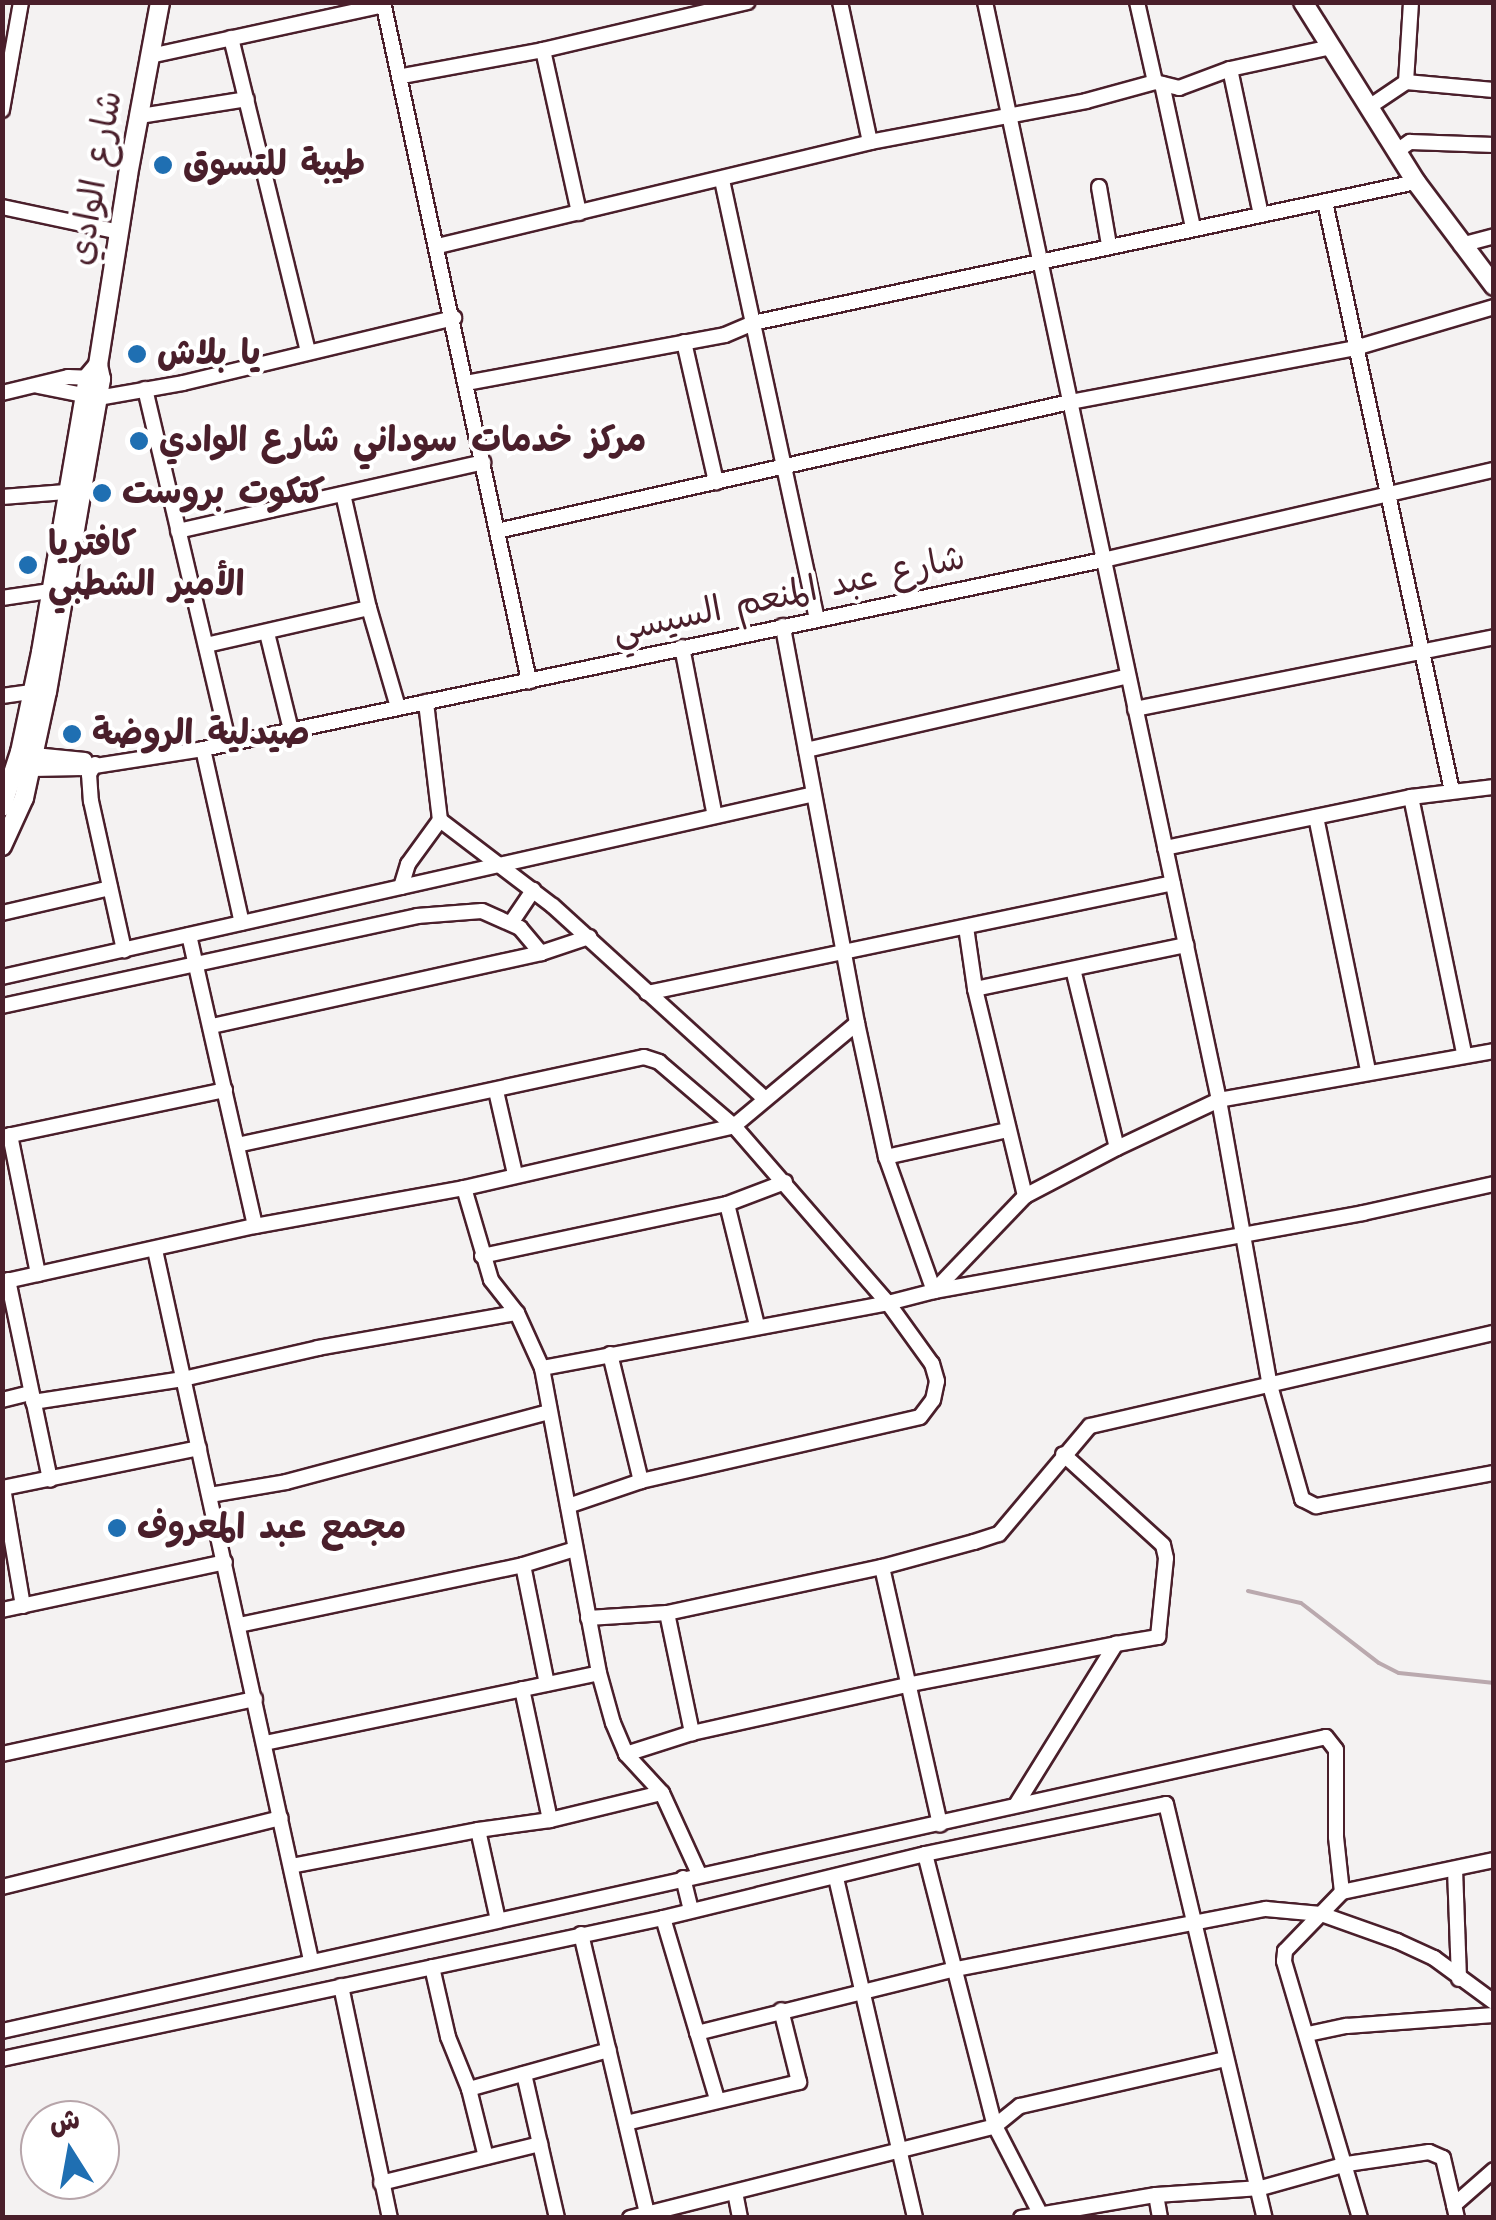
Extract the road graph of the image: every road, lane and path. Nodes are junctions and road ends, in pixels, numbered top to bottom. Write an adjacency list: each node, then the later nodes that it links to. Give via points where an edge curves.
1 (160, 2): 15 (main road, شارع الوادي)
2 (747, 2): 11 (street)
3 (840, 2): 26 (street)
4 (985, 2): 24 (street)
5 (1138, 2): 19 (street)
6 (1303, 2): 13 (main road)
7 (1411, 2): 18 (street)
8 (20, 3): 10 (street); 22 (street)
9 (383, 4): 12 (street); 17 (street)
10 (2, 6)
11 (684, 10): 14 (street)
12 (231, 38): 15 (street); 21 (street)
13 (1330, 47): 16 (street); 23 (main road)
14 (543, 50): 17 (street); 34 (street)
15 (150, 56): 25 (main road, شارع الوادي)
16 (1230, 70): 19 (street, via 1179,88); 35 (street)
17 (402, 76): 40 (street)
18 (1406, 82): 20 (street); 23 (street)
19 (1159, 84): 24 (street); 36 (street)
20 (1494, 90)
21 (247, 100): 25 (street); 49 (street)
22 (3, 103)
23 (1369, 108): 28 (main road)
24 (1008, 112): 26 (street); 42 (street)
25 (140, 116): 37 (main road, شارع الوادي)
26 (870, 142): 29 (street)
27 (1494, 145): 28 (street, via 1410,142)
28 (1396, 151): 30 (main road)
29 (722, 180): 34 (street); 46 (street)
30 (1416, 182): 32 (street); 41 (main road)
31 (1099, 187): 39 (street)
32 (1325, 202): 35 (street); 48 (street)
33 (2, 207): 37 (street)
34 (579, 213): 40 (street)
35 (1261, 215): 36 (street)
36 (1193, 226): 39 (street)
37 (120, 232): 50 (main road, شارع الوادي)
38 (1494, 236): 41 (street)
39 (1109, 245): 42 (street)
40 (438, 246): 45 (street)
41 (1461, 246): 43 (main road)
42 (1040, 260): 46 (street); 54 (street)
43 (1494, 286)
44 (1494, 307): 48 (street)
45 (454, 318): 49 (street); 51 (street)
46 (753, 323): 47 (street); 56 (street)
47 (684, 342): 51 (street); 58 (street)
48 (1355, 348): 54 (street); 61 (street)
49 (308, 352): 52 (street)
50 (94, 383): 52 (street, via 119,392); 53 (street, via 52,380); 59 (main road, شارع الوادي); 87 (main road, شارع الوادي)
51 (466, 383): 55 (street)
52 (145, 390): 64 (street)
53 (2, 392)
54 (1070, 402): 56 (street); 65 (street)
55 (483, 462): 60 (street); 63 (street)
56 (784, 466): 58 (street); 69 (street)
57 (1494, 470): 61 (street, شارع عبد المنعم السيسي)
58 (716, 482): 63 (street)
59 (66, 492): 62 (street); 66 (main road, شارع الوادي)
60 (343, 494): 64 (street); 68 (street)
61 (1387, 494): 65 (street, شارع عبد المنعم السيسي); 75 (street)
62 (2, 497)
63 (497, 531): 77 (street)
64 (178, 532): 73 (street)
65 (1104, 560): 69 (street, شارع عبد المنعم السيسي); 76 (street)
66 (50, 591): 67 (street); 78 (main road, شارع الوادي)
67 (2, 598)
68 (368, 608): 71 (street); 81 (street)
69 (816, 619): 70 (street, شارع عبد المنعم السيسي)
70 (784, 626): 74 (street, شارع عبد المنعم السيسي); 86 (street)
71 (267, 633): 73 (street); 83 (street)
72 (1494, 637): 75 (street)
73 (206, 645): 84 (street)
74 (682, 647): 77 (street, شارع عبد المنعم السيسي); 95 (street)
75 (1421, 649): 82 (street); 91 (street)
76 (1128, 676): 82 (street); 86 (street)
77 (528, 681): 80 (street, شارع عبد المنعم السيسي)
78 (32, 692): 79 (street); 89 (main road, شارع الوادي)
79 (2, 696)
80 (426, 702): 81 (street, شارع عبد المنعم السيسي); 97 (street)
81 (398, 708): 83 (street, شارع عبد المنعم السيسي)
82 (1135, 708): 99 (street)
83 (291, 730): 84 (street, شارع عبد المنعم السيسي)
84 (228, 743): 85 (street, شارع عبد المنعم السيسي)
85 (202, 749): 88 (street, شارع عبد المنعم السيسي); 107 (street)
86 (806, 750): 92 (street)
87 (33, 762): 88 (street, شارع عبد المنعم السيسي, via 66,770); 98 (main road, شارع الوادي)
88 (95, 764): 103 (street, via 91,801)
89 (7, 785): 94 (main road, شارع الوادي)
90 (1494, 787): 91 (street)
91 (1452, 790): 93 (street)
92 (814, 794): 95 (street); 115 (street)
93 (1411, 797): 96 (street); 126 (street)
94 (2, 807)
95 (716, 816): 100 (street)
96 (1316, 817): 99 (street); 127 (street)
97 (440, 820): 100 (street); 102 (street, via 408,864)
98 (2, 846)
99 (1165, 848): 101 (street)
100 (500, 864): 102 (street); 104 (street)
101 (1172, 884): 109 (street); 113 (street)
102 (401, 887): 105 (street)
103 (110, 888): 106 (street); 114 (street)
104 (533, 890): 108 (street); 112 (street)
105 (305, 908): 107 (street); 111 (street)
106 (2, 913)
107 (242, 923): 110 (street)
108 (511, 923): 111 (street, via 468,911); 116 (street)
109 (966, 927): 115 (street); 120 (street)
110 (189, 935): 114 (street); 117 (street)
111 (312, 937): 117 (street)
112 (589, 938): 116 (street); 121 (street)
113 (1186, 945): 118 (street); 131 (street)
114 (124, 950): 119 (street)
115 (842, 952): 121 (street); 123 (street)
116 (541, 953): 124 (street)
117 (195, 965): 122 (street); 124 (street)
118 (1073, 968): 120 (street); 136 (street)
119 (2, 977)
120 (975, 989): 133 (street)
121 (647, 993): 130 (street)
122 (2, 1006)
123 (857, 1023): 130 (street); 137 (street)
124 (212, 1026): 128 (street)
125 (1494, 1051): 126 (street)
126 (1464, 1054): 127 (street)
127 (1368, 1071): 131 (street)
128 (225, 1090): 134 (street); 135 (street)
129 (496, 1090): 132 (street, via 644,1057 659,1062); 135 (street); 138 (street)
130 (764, 1098): 132 (street)
131 (1219, 1100): 136 (street); 145 (street)
132 (734, 1126): 138 (street); 139 (street)
133 (1008, 1130): 137 (street); 142 (street)
134 (6, 1136): 148 (street)
135 (236, 1145): 144 (street)
136 (1117, 1148): 142 (street)
137 (886, 1157): 150 (street)
138 (515, 1174): 141 (street)
139 (785, 1182): 143 (street); 151 (street)
140 (1494, 1184): 145 (street)
141 (464, 1188): 144 (street); 147 (street)
142 (1026, 1196): 150 (street)
143 (727, 1204): 147 (street); 153 (street)
144 (255, 1226): 146 (street)
145 (1244, 1232): 150 (street); 158 (street)
146 (155, 1250): 148 (street); 157 (street)
147 (482, 1256): 152 (street, via 491,1280)
148 (38, 1274): 149 (street)
149 (5, 1281): 159 (street)
150 (934, 1291): 151 (street)
151 (888, 1304): 153 (street); 166 (street, via 937,1381 920,1417)
152 (518, 1313): 156 (street); 157 (street)
153 (757, 1325): 155 (street)
154 (1494, 1333): 158 (street)
155 (610, 1354): 156 (street); 166 (street)
156 (542, 1368): 161 (street)
157 (184, 1379): 159 (street); 162 (street)
158 (1270, 1382): 163 (street, via 1090,1426); 164 (street, via 1307,1504)
159 (32, 1398): 160 (street); 165 (street)
160 (2, 1400)
161 (549, 1412): 167 (street, via 286,1482); 168 (street)
162 (200, 1448): 165 (street); 167 (street)
163 (1063, 1454): 173 (street, via 999,1534); 179 (street, via 1166,1552 1158,1637)
164 (1494, 1473)
165 (50, 1480): 169 (street, via 3,1488)
166 (641, 1482): 168 (street)
167 (210, 1495): 171 (street)
168 (568, 1506): 170 (street)
169 (6, 1525): 174 (street)
170 (575, 1548): 172 (street); 177 (street)
171 (225, 1562): 174 (street); 178 (street)
172 (523, 1565): 178 (street); 181 (street)
173 (882, 1567): 176 (street); 182 (street)
174 (24, 1606): 175 (street)
175 (2, 1610)
176 (667, 1612): 177 (street); 185 (street)
177 (588, 1618): 180 (street)
178 (240, 1626): 184 (street)
179 (1116, 1644): 182 (street); 190 (street)
180 (599, 1673): 181 (street); 188 (street)
181 (547, 1684): 183 (street)
182 (906, 1684): 185 (street); 193 (street)
183 (522, 1689): 186 (street); 192 (street)
184 (255, 1699): 186 (street); 187 (street)
185 (692, 1733): 188 (street)
186 (264, 1743): 191 (street)
187 (2, 1754)
188 (626, 1754): 189 (street)
189 (662, 1793): 192 (street); 199 (street)
190 (1016, 1805): 193 (street); 203 (street, via 1326,1737 1336,1750)
191 (281, 1818): 197 (street); 202 (street)
192 (550, 1820): 194 (street)
193 (940, 1825): 199 (street)
194 (478, 1830): 197 (street); 207 (street)
195 (925, 1854): 201 (street); 208 (street, via 1166,1804); 212 (street)
196 (1494, 1860): 198 (street)
197 (291, 1866): 210 (street)
198 (1455, 1869): 203 (street); 213 (street)
199 (699, 1874): 200 (street)
200 (683, 1878): 204 (street); 207 (street)
201 (836, 1878): 204 (street); 215 (street)
202 (2, 1887)
203 (1342, 1892): 205 (street)
204 (691, 1910): 206 (street)
205 (1321, 1914): 208 (street, via 1266,1909); 213 (street, via 1434,1958); 222 (street, via 1284,1956)
206 (663, 1918): 209 (street); 221 (street)
207 (498, 1920): 210 (street)
208 (1195, 1920): 212 (street); 224 (street)
209 (581, 1934): 211 (street); 223 (street)
210 (304, 1963): 216 (street); 220 (street)
211 (432, 1967): 214 (street); 227 (street, via 448,2037)
212 (951, 1970): 215 (street); 230 (street)
213 (1460, 1978): 217 (street)
214 (341, 1986): 216 (street); 236 (street)
215 (859, 1990): 218 (street); 232 (street)
216 (306, 1992): 225 (street)
217 (1494, 2002)
218 (781, 2010): 221 (street); 228 (street, via 799,2082)
219 (1494, 2015): 222 (street)
220 (2, 2031)
221 (697, 2033): 228 (street)
222 (1308, 2034): 234 (street)
223 (609, 2050): 226 (street); 229 (street)
224 (1226, 2058): 230 (street, via 1020,2106); 237 (street)
225 (2, 2060)
226 (524, 2074): 227 (street); 231 (street)
227 (469, 2088): 233 (street)
228 (717, 2098): 229 (street)
229 (626, 2123): 242 (street)
230 (994, 2126): 232 (street); 241 (street)
231 (540, 2144): 233 (street); 244 (street)
232 (900, 2151): 238 (street); 247 (street)
233 (486, 2157): 236 (street)
234 (1346, 2164): 237 (street); 240 (street, via 1437,2153); 251 (street)
235 (1494, 2170): 240 (street)
236 (381, 2182): 243 (street)
237 (1261, 2188): 239 (street); 250 (street)
238 (734, 2192): 242 (street); 246 (street)
239 (1156, 2196): 241 (street); 249 (street)
240 (1456, 2211)
241 (1042, 2215): 248 (street)
242 (648, 2216): 245 (street)
243 (390, 2218)
244 (558, 2218)
245 (630, 2218)
246 (740, 2218)
247 (915, 2218)
248 (1021, 2218)
249 (1160, 2218)
250 (1265, 2218)
251 (1360, 2218)

